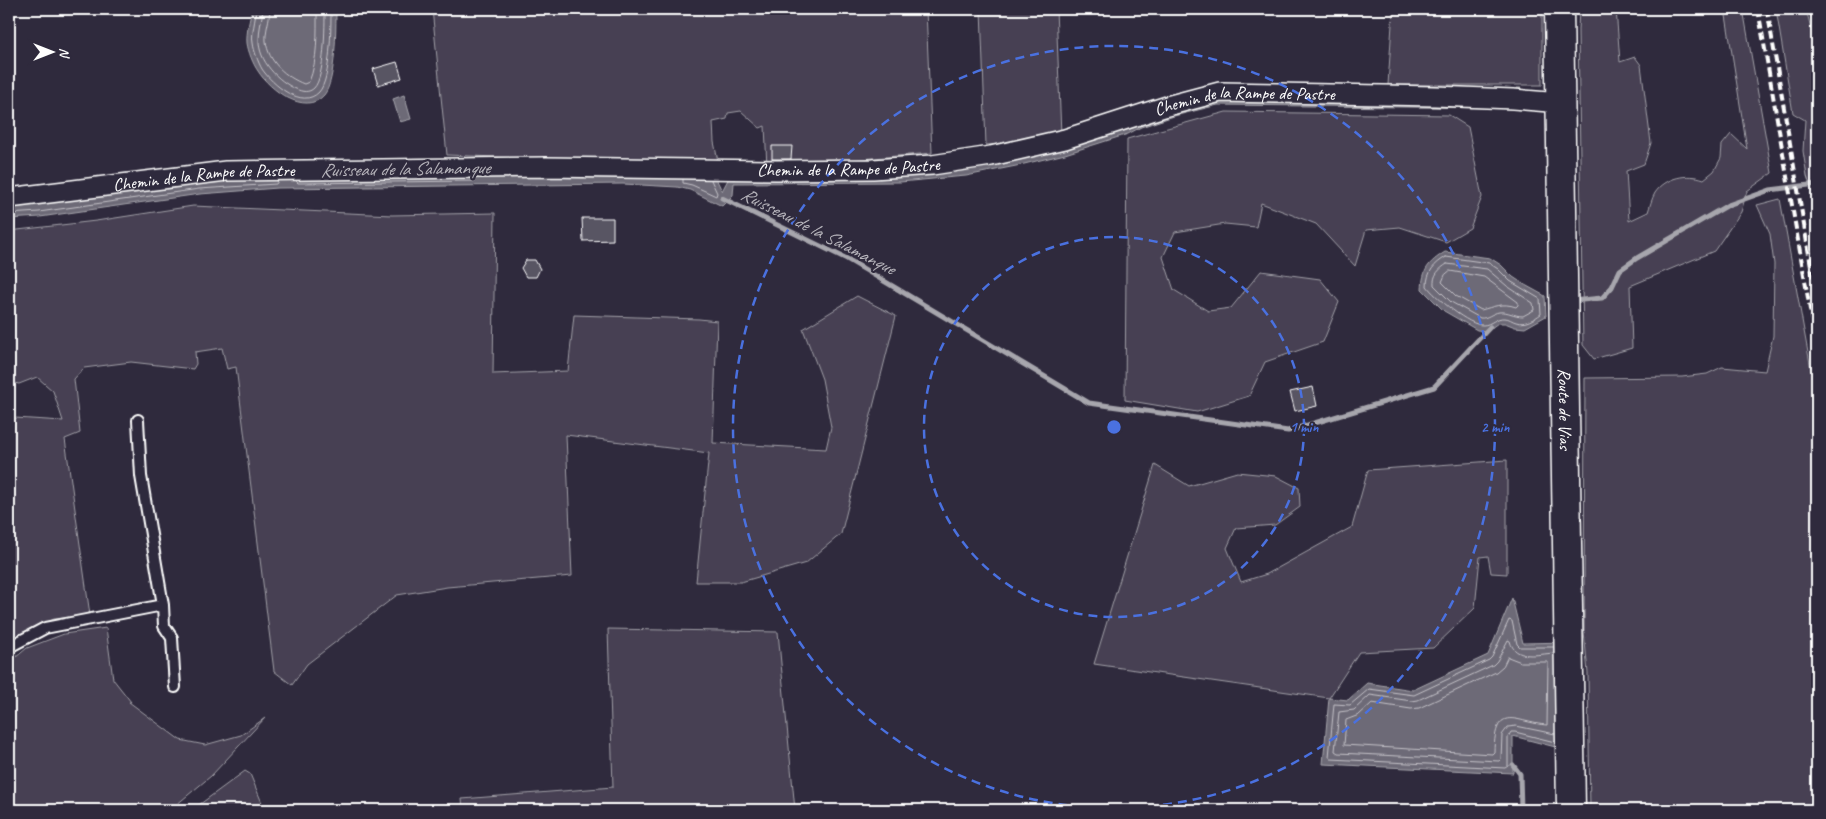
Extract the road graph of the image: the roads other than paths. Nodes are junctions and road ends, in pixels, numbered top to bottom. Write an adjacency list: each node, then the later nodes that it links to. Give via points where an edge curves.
1 (1559, 9): 2 (main road, Route de Vias)
2 (1561, 102): 3 (street, Chemin de la Rampe de Pastre, via 1445,96 1220,92 1065,139 932,165 777,170 546,167 226,171); 8 (main road, Route de Vias)
3 (9, 198)
4 (138, 420): 5 (lane, via 141,476)
5 (163, 605): 6 (lane, via 45,628); 7 (lane, via 164,626 172,638)
6 (9, 647)
7 (175, 687)
8 (1572, 810)

